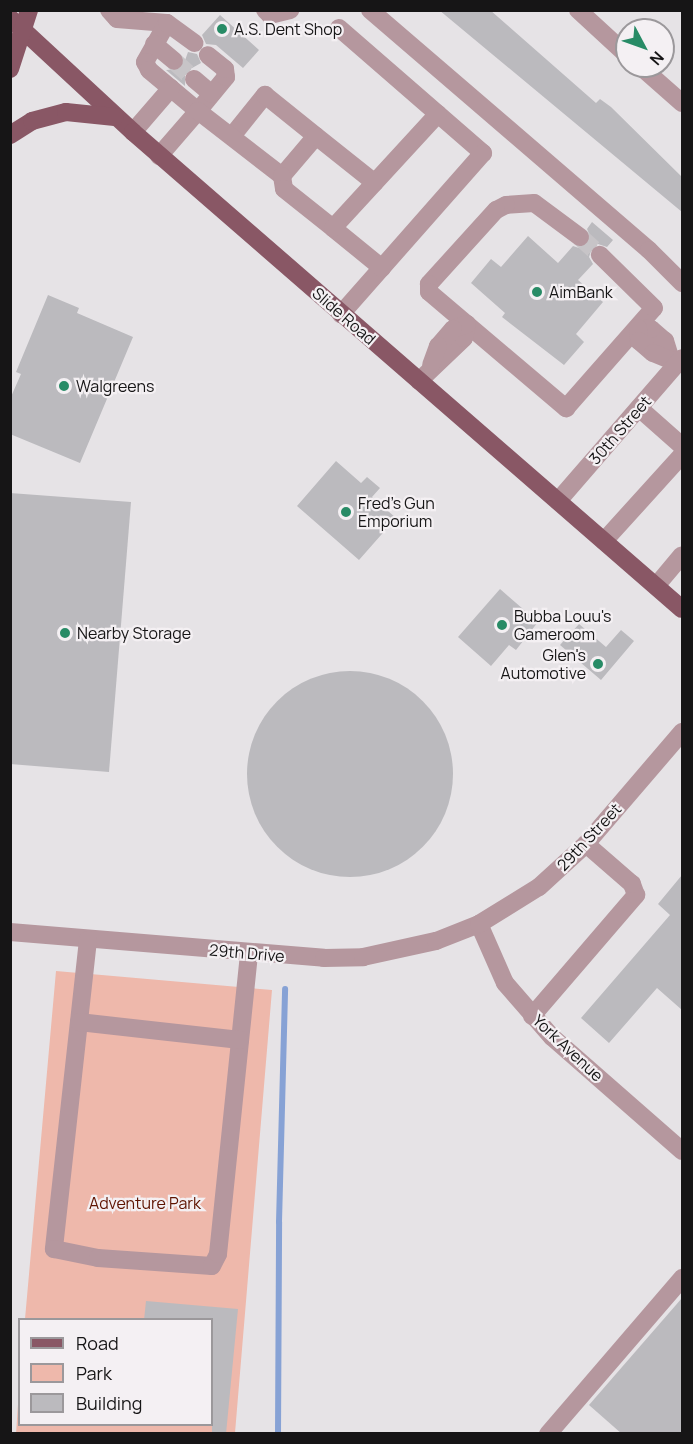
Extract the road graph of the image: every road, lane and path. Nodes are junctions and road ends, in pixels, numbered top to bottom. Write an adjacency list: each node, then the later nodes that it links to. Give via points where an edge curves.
1 (29, 10): 8 (main road)
2 (109, 10): 7 (street, via 117,19)
3 (265, 10): 4 (street, via 270,15)
4 (290, 10)
5 (370, 10): 33 (street, via 649,250)
6 (589, 14): 10 (street)
7 (167, 23): 11 (street); 17 (street, via 225,69 226,77)
8 (17, 24): 13 (main road); 21 (main road, Slide Road)
9 (339, 28): 20 (street)
10 (615, 42)
11 (154, 44): 12 (street); 16 (street, via 145,62)
12 (174, 61)
13 (10, 69)
14 (654, 78): 18 (street)
15 (194, 79): 17 (street)
16 (171, 88): 19 (street); 22 (street)
17 (212, 94): 19 (street)
18 (682, 103)
19 (198, 111): 24 (street); 26 (street)
20 (438, 114): 28 (street); 32 (street, via 483,153)
21 (115, 117): 22 (main road, Slide Road); 23 (main road, via 66,112 32,121)
22 (133, 132): 26 (main road, Slide Road)
23 (10, 135)
24 (232, 136): 25 (street, via 265,95); 27 (street)
25 (316, 136): 27 (street); 28 (street)
26 (159, 156): 34 (main road, Slide Road)
27 (282, 176): 29 (street, via 284,189)
28 (375, 183): 29 (street)
29 (333, 228): 32 (street)
30 (580, 237): 35 (street, via 534,203 516,201 496,210 429,284 429,292)
31 (600, 255): 36 (street, via 653,303 652,312)
32 (382, 268): 34 (street)
33 (682, 283)
34 (341, 314): 38 (main road, Slide Road)
35 (467, 324): 36 (street, via 566,408); 38 (street, via 464,338)
36 (638, 328): 37 (street, via 651,329 665,341)
37 (677, 360): 39 (street, 30th Street)
38 (418, 381): 42 (main road, Slide Road)
39 (639, 408): 40 (street); 42 (street, 30th Street)
40 (682, 446)
41 (682, 455): 43 (street)
42 (558, 501): 43 (main road, Slide Road)
43 (604, 541): 45 (main road, Slide Road)
44 (682, 555): 45 (street)
45 (656, 586): 46 (main road, Slide Road)
46 (682, 609)
47 (682, 732): 48 (street, 29th Street)
48 (586, 844): 49 (street, 29th Street, via 539,887); 53 (street, via 632,884 636,895)
49 (479, 924): 52 (street, 29th Drive, via 436,941 363,957); 53 (street, York Avenue, via 505,982)
50 (10, 932): 51 (street, 29th Drive)
51 (88, 940): 52 (street, 29th Drive); 54 (street)
52 (249, 953): 55 (street)
53 (532, 1016): 56 (street, York Avenue)
54 (79, 1022): 55 (street); 55 (street, via 54,1249 72,1256 212,1266 219,1254)
55 (240, 1040)
56 (682, 1151)
57 (682, 1278): 58 (street)
58 (548, 1434)

